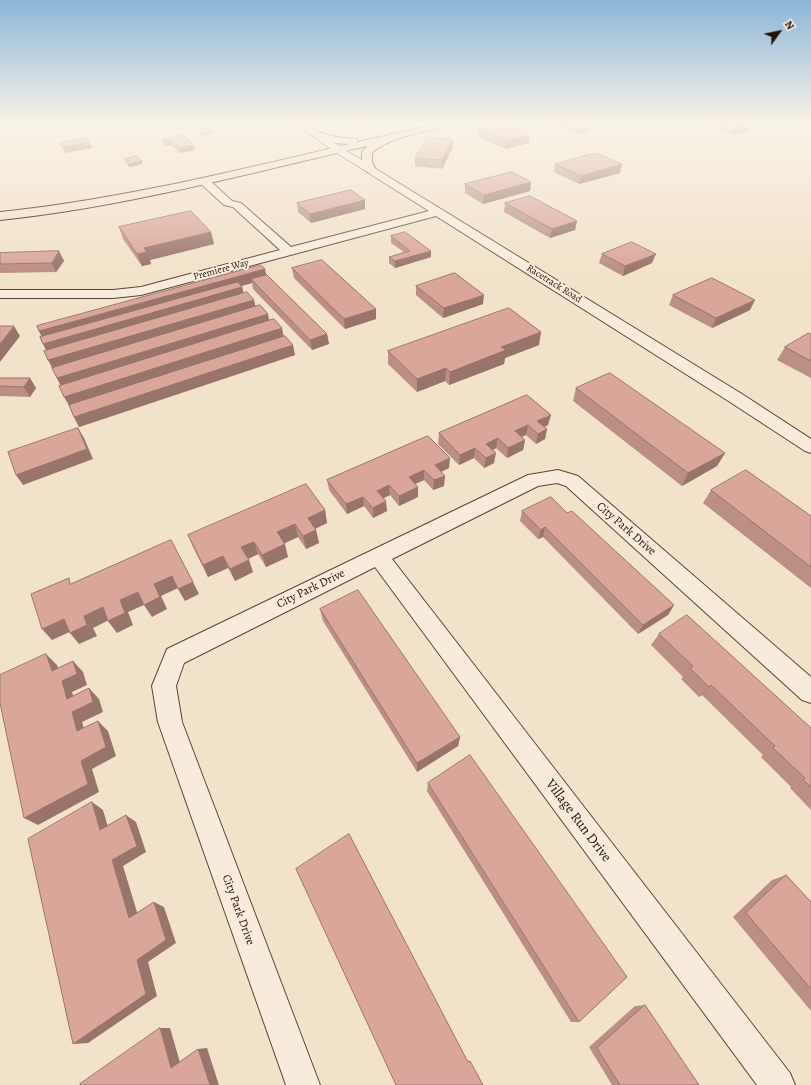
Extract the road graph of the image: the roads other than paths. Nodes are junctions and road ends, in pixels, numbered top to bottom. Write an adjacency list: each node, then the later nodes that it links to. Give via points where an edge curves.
1 (245, 173): 3 (main road)
2 (374, 173): 5 (street, Racetrack Road)
3 (211, 182): 4 (street); 6 (main road, via 55,210); 7 (street, via 228,203 237,200)
4 (227, 186)
5 (438, 212): 7 (street, Premiere Way); 9 (street, Racetrack Road)
6 (0, 216)
7 (288, 251): 8 (street, Premiere Way, via 136,292)
8 (0, 294)
9 (811, 447)
10 (378, 556): 11 (street, City Park Drive, via 534,480 558,476 572,481); 12 (street, City Park Drive, via 175,656 164,686 170,722); 13 (street, Village Run Drive)
11 (811, 692)
12 (303, 1085)
13 (778, 1085)

